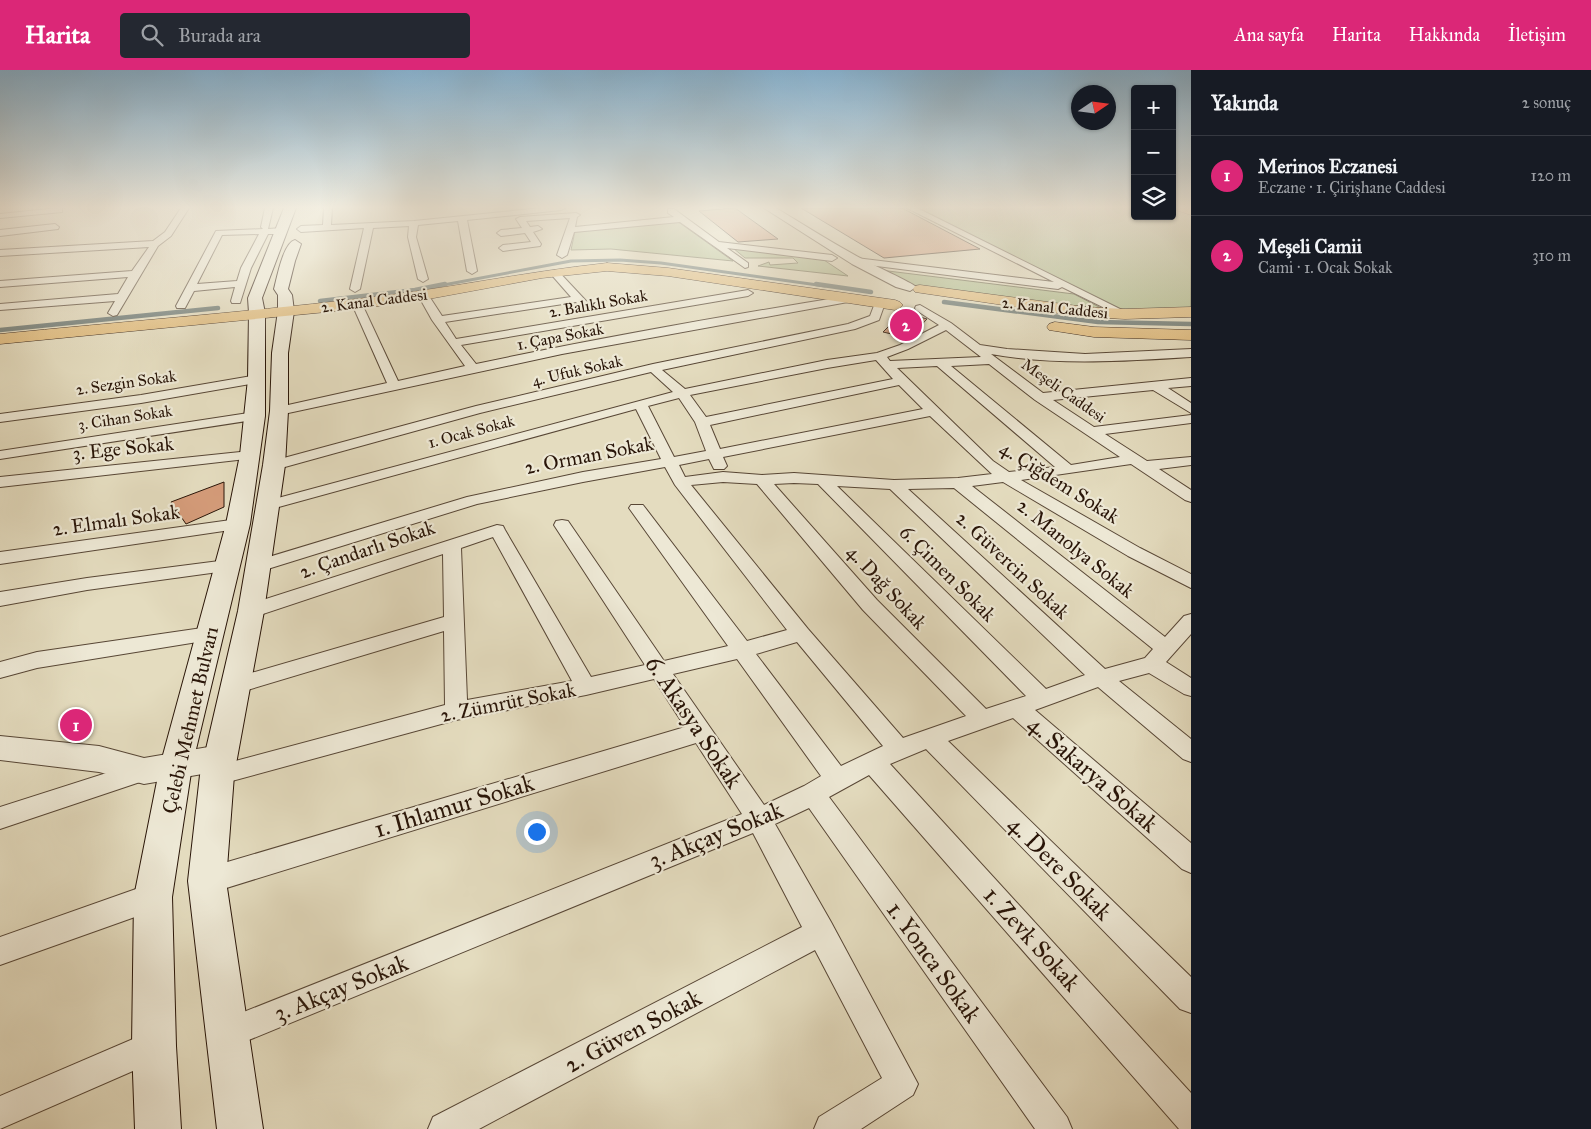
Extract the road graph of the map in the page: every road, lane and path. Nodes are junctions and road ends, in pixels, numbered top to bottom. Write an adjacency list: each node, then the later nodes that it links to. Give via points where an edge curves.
1 (146, 257): 23 (street)
2 (207, 257): 31 (street)
3 (251, 257): 27 (street)
4 (275, 257): 40 (main road)
5 (290, 257): 40 (main road, via 280,289)
6 (363, 257): 36 (street)
7 (416, 257): 25 (street)
8 (466, 257): 21 (street)
9 (547, 257): 14 (main road)
10 (734, 257): 18 (street)
11 (827, 257): 15 (street)
12 (850, 257): 17 (street)
13 (1010, 257): 33 (street)
14 (544, 258)
15 (832, 258): 30 (street)
16 (712, 261): 18 (main road)
17 (856, 261): 32 (street, via 900,284); 33 (street)
18 (744, 265): 20 (main road)
19 (490, 268): 21 (main road)
20 (763, 268)
21 (467, 272)
22 (554, 272): 25 (main road, 2. Kanal Caddesi); 38 (street); 39 (main road, 2. Kanal Caddesi, via 630,267)
23 (135, 274): 28 (street); 37 (street)
24 (25, 278): 26 (street); 28 (street); 43 (street)
25 (422, 283): 36 (main road, 2. Kanal Caddesi); 54 (street)
26 (0, 284)
27 (241, 284): 31 (street); 40 (street)
28 (80, 285): 37 (street); 43 (street)
29 (373, 287): 36 (main road, 2. Kanal Caddesi)
30 (879, 287): 32 (main road, 2. Kanal Caddesi); 42 (main road, via 879,298)
31 (191, 288): 44 (street)
32 (915, 288): 47 (main road, via 931,294 936,301); 52 (main road, 2. Kanal Caddesi, via 1029,306)
33 (1071, 288): 52 (street)
34 (337, 291): 36 (main road, 2. Kanal Caddesi)
35 (748, 292): 46 (street, 2. Balıklı Sokak)
36 (356, 296): 40 (main road, 2. Kanal Caddesi); 72 (street)
37 (123, 297): 50 (street)
38 (578, 298): 54 (street); 55 (street)
39 (848, 299): 42 (main road, 2. Kanal Caddesi); 57 (street, 1. Çapa Sokak)
40 (263, 302): 59 (main road, 2. Kanal Caddesi); 69 (main road, Çelebi Mehmet Bulvarı); 79 (main road, Çelebi Mehmet Bulvarı, via 280,353)
41 (198, 304): 44 (main road)
42 (888, 304): 47 (main road, 2. Kanal Caddesi); 67 (street, 4. Ufuk Sokak, via 875,318 851,327)
43 (0, 306)
44 (181, 306): 45 (main road)
45 (162, 308)
46 (666, 308): 55 (street, 2. Balıklı Sokak); 57 (street)
47 (920, 308): 53 (main road)
48 (133, 311): 50 (main road)
49 (1191, 312): 52 (main road, 2. Kanal Caddesi)
50 (113, 313): 51 (main road)
51 (96, 314)
52 (1125, 314)
53 (952, 319): 62 (street, Meşeli Caddesi); 64 (street, 1. Ocak Sokak)
54 (438, 320): 61 (street)
55 (598, 320): 60 (street); 61 (street, 2. Balıklı Sokak)
56 (1040, 325): 58 (main road, 2. Kanal Caddesi, via 1094,332)
57 (691, 326): 60 (street, 1. Çapa Sokak)
58 (1189, 337)
59 (0, 339)
60 (617, 341): 68 (street, 1. Çapa Sokak)
61 (453, 343): 68 (street)
62 (975, 346): 63 (street, via 1012,355 1072,359); 65 (street, Meşeli Caddesi)
63 (1191, 353)
64 (884, 360): 66 (street); 70 (street, 4. Çiğdem Sokak); 74 (street, 1. Ocak Sokak, via 827,364)
65 (991, 360): 66 (street); 75 (street, Meşeli Caddesi)
66 (939, 362): 90 (street)
67 (653, 368): 74 (street); 86 (street, 4. Ufuk Sokak)
68 (473, 369): 72 (street, 1. Çapa Sokak)
69 (257, 379): 79 (main road, Çelebi Mehmet Bulvarı); 80 (street, 2. Sezgin Sokak)
70 (902, 380): 78 (street, 4. Çiğdem Sokak); 82 (street)
71 (1191, 382): 73 (street)
72 (394, 385): 79 (street, 1. Çapa Sokak)
73 (1156, 386): 75 (street); 77 (street)
74 (682, 393): 76 (street, 1. Ocak Sokak); 82 (street)
75 (1040, 397): 83 (street, Meşeli Caddesi)
76 (640, 404): 88 (street); 100 (street, 1. Ocak Sokak)
77 (1191, 409)
78 (934, 411): 84 (street, 2. Orman Sokak); 92 (street, 4. Çiğdem Sokak)
79 (267, 413): 85 (street, 3. Cihan Sokak); 86 (main road, Çelebi Mehmet Bulvarı)
80 (0, 418)
81 (1191, 419): 83 (street)
82 (702, 422): 84 (street)
83 (1092, 431): 89 (street, Meşeli Caddesi)
84 (715, 454): 88 (street, 2. Orman Sokak); 91 (street)
85 (0, 455)
86 (262, 460): 95 (street, 3. Ege Sokak); 100 (main road, Çelebi Mehmet Bulvarı); 102 (main road, Çelebi Mehmet Bulvarı)
87 (1191, 461): 89 (street)
88 (670, 462): 96 (street); 107 (street, 2. Orman Sokak, via 473,500)
89 (1138, 462): 90 (street); 99 (street, Meşeli Caddesi)
90 (1068, 470): 92 (street)
91 (723, 477): 93 (street); 96 (street)
92 (1008, 479): 97 (street); 108 (street, 4. Çiğdem Sokak)
93 (762, 480): 94 (street); 126 (street, 4. Dağ Sokak, via 870,605)
94 (822, 480): 98 (street); 123 (street, 6. Çimen Sokak)
95 (0, 482)
96 (680, 482): 114 (street)
97 (958, 483): 98 (street); 116 (street, 2. Manolya Sokak)
98 (894, 485): 119 (street, 2. Güvercin Sokak)
99 (1191, 498)
100 (269, 505): 107 (main road, Çelebi Mehmet Bulvarı)
101 (637, 508): 115 (street)
102 (238, 524): 105 (street, 2. Elmalı Sokak); 106 (main road, Çelebi Mehmet Bulvarı)
103 (562, 525): 117 (street, 6. Akasya Sokak)
104 (452, 544): 110 (street, 2. Çandarlı Sokak); 111 (street); 121 (street, 2. Çandarlı Sokak, via 497,530)
105 (0, 558)
106 (228, 566): 109 (street); 113 (main road, Çelebi Mehmet Bulvarı)
107 (258, 566): 110 (main road, Çelebi Mehmet Bulvarı)
108 (1191, 582)
109 (0, 599)
110 (251, 611): 120 (main road, Çelebi Mehmet Bulvarı)
111 (453, 620): 120 (street); 125 (street)
112 (1191, 621): 116 (street)
113 (209, 634): 118 (street, via 37,660); 133 (main road, Çelebi Mehmet Bulvarı)
114 (801, 634): 115 (street, 2. Zümrüt Sokak); 130 (street)
115 (743, 650): 117 (street, 2. Zümrüt Sokak); 136 (street)
116 (1158, 656): 119 (street, 3. Akçay Sokak); 122 (street, 2. Manolya Sokak)
117 (658, 669): 121 (street, 2. Zümrüt Sokak); 127 (street, 6. Akasya Sokak)
118 (0, 670)
119 (1101, 678): 123 (street, 3. Akçay Sokak); 131 (street, 2. Güvercin Sokak)
120 (234, 686): 134 (main road, Çelebi Mehmet Bulvarı)
121 (586, 687): 125 (street, 2. Zümrüt Sokak)
122 (1191, 688)
123 (1042, 698): 124 (street, 3. Akçay Sokak)
124 (1017, 708): 126 (street, 3. Akçay Sokak); 140 (street, 4. Sakarya Sokak)
125 (456, 711): 134 (street, 2. Zümrüt Sokak)
126 (983, 720): 128 (street, 3. Akçay Sokak)
127 (701, 732): 139 (street, 6. Akasya Sokak); 141 (street, 1. Ihlamur Sokak)
128 (929, 737): 130 (street, 3. Akçay Sokak); 145 (street, 4. Dere Sokak)
129 (0, 748): 135 (street, via 99,759)
130 (899, 749): 132 (street, 3. Akçay Sokak)
131 (1191, 752)
132 (872, 761): 136 (street, 3. Akçay Sokak); 149 (street, 1. Zevk Sokak)
133 (176, 766): 134 (street); 135 (street); 142 (main road, Çelebi Mehmet Bulvarı)
134 (219, 766): 141 (main road, Çelebi Mehmet Bulvarı)
135 (144, 771): 138 (street)
136 (837, 779): 137 (street, 3. Akçay Sokak)
137 (813, 794): 139 (street, 3. Akçay Sokak); 154 (street, 1. Yonca Sokak)
138 (0, 818)
139 (759, 819): 143 (street, 6. Akasya Sokak); 146 (street, 3. Akçay Sokak)
140 (1191, 860)
141 (207, 881): 146 (main road, Çelebi Mehmet Bulvarı)
142 (153, 897): 144 (street); 147 (main road, Çelebi Mehmet Bulvarı)
143 (821, 932): 152 (street, 2. Güven Sokak); 153 (street, 6. Akasya Sokak, via 902,1084)
144 (0, 951)
145 (1191, 998)
146 (227, 1034): 151 (main road, Çelebi Mehmet Bulvarı)
147 (154, 1046): 148 (street); 150 (main road, Çelebi Mehmet Bulvarı)
148 (0, 1113)
149 (1191, 1118)
150 (158, 1129)
151 (240, 1129)
152 (445, 1129)
153 (831, 1129)
154 (1055, 1129)

